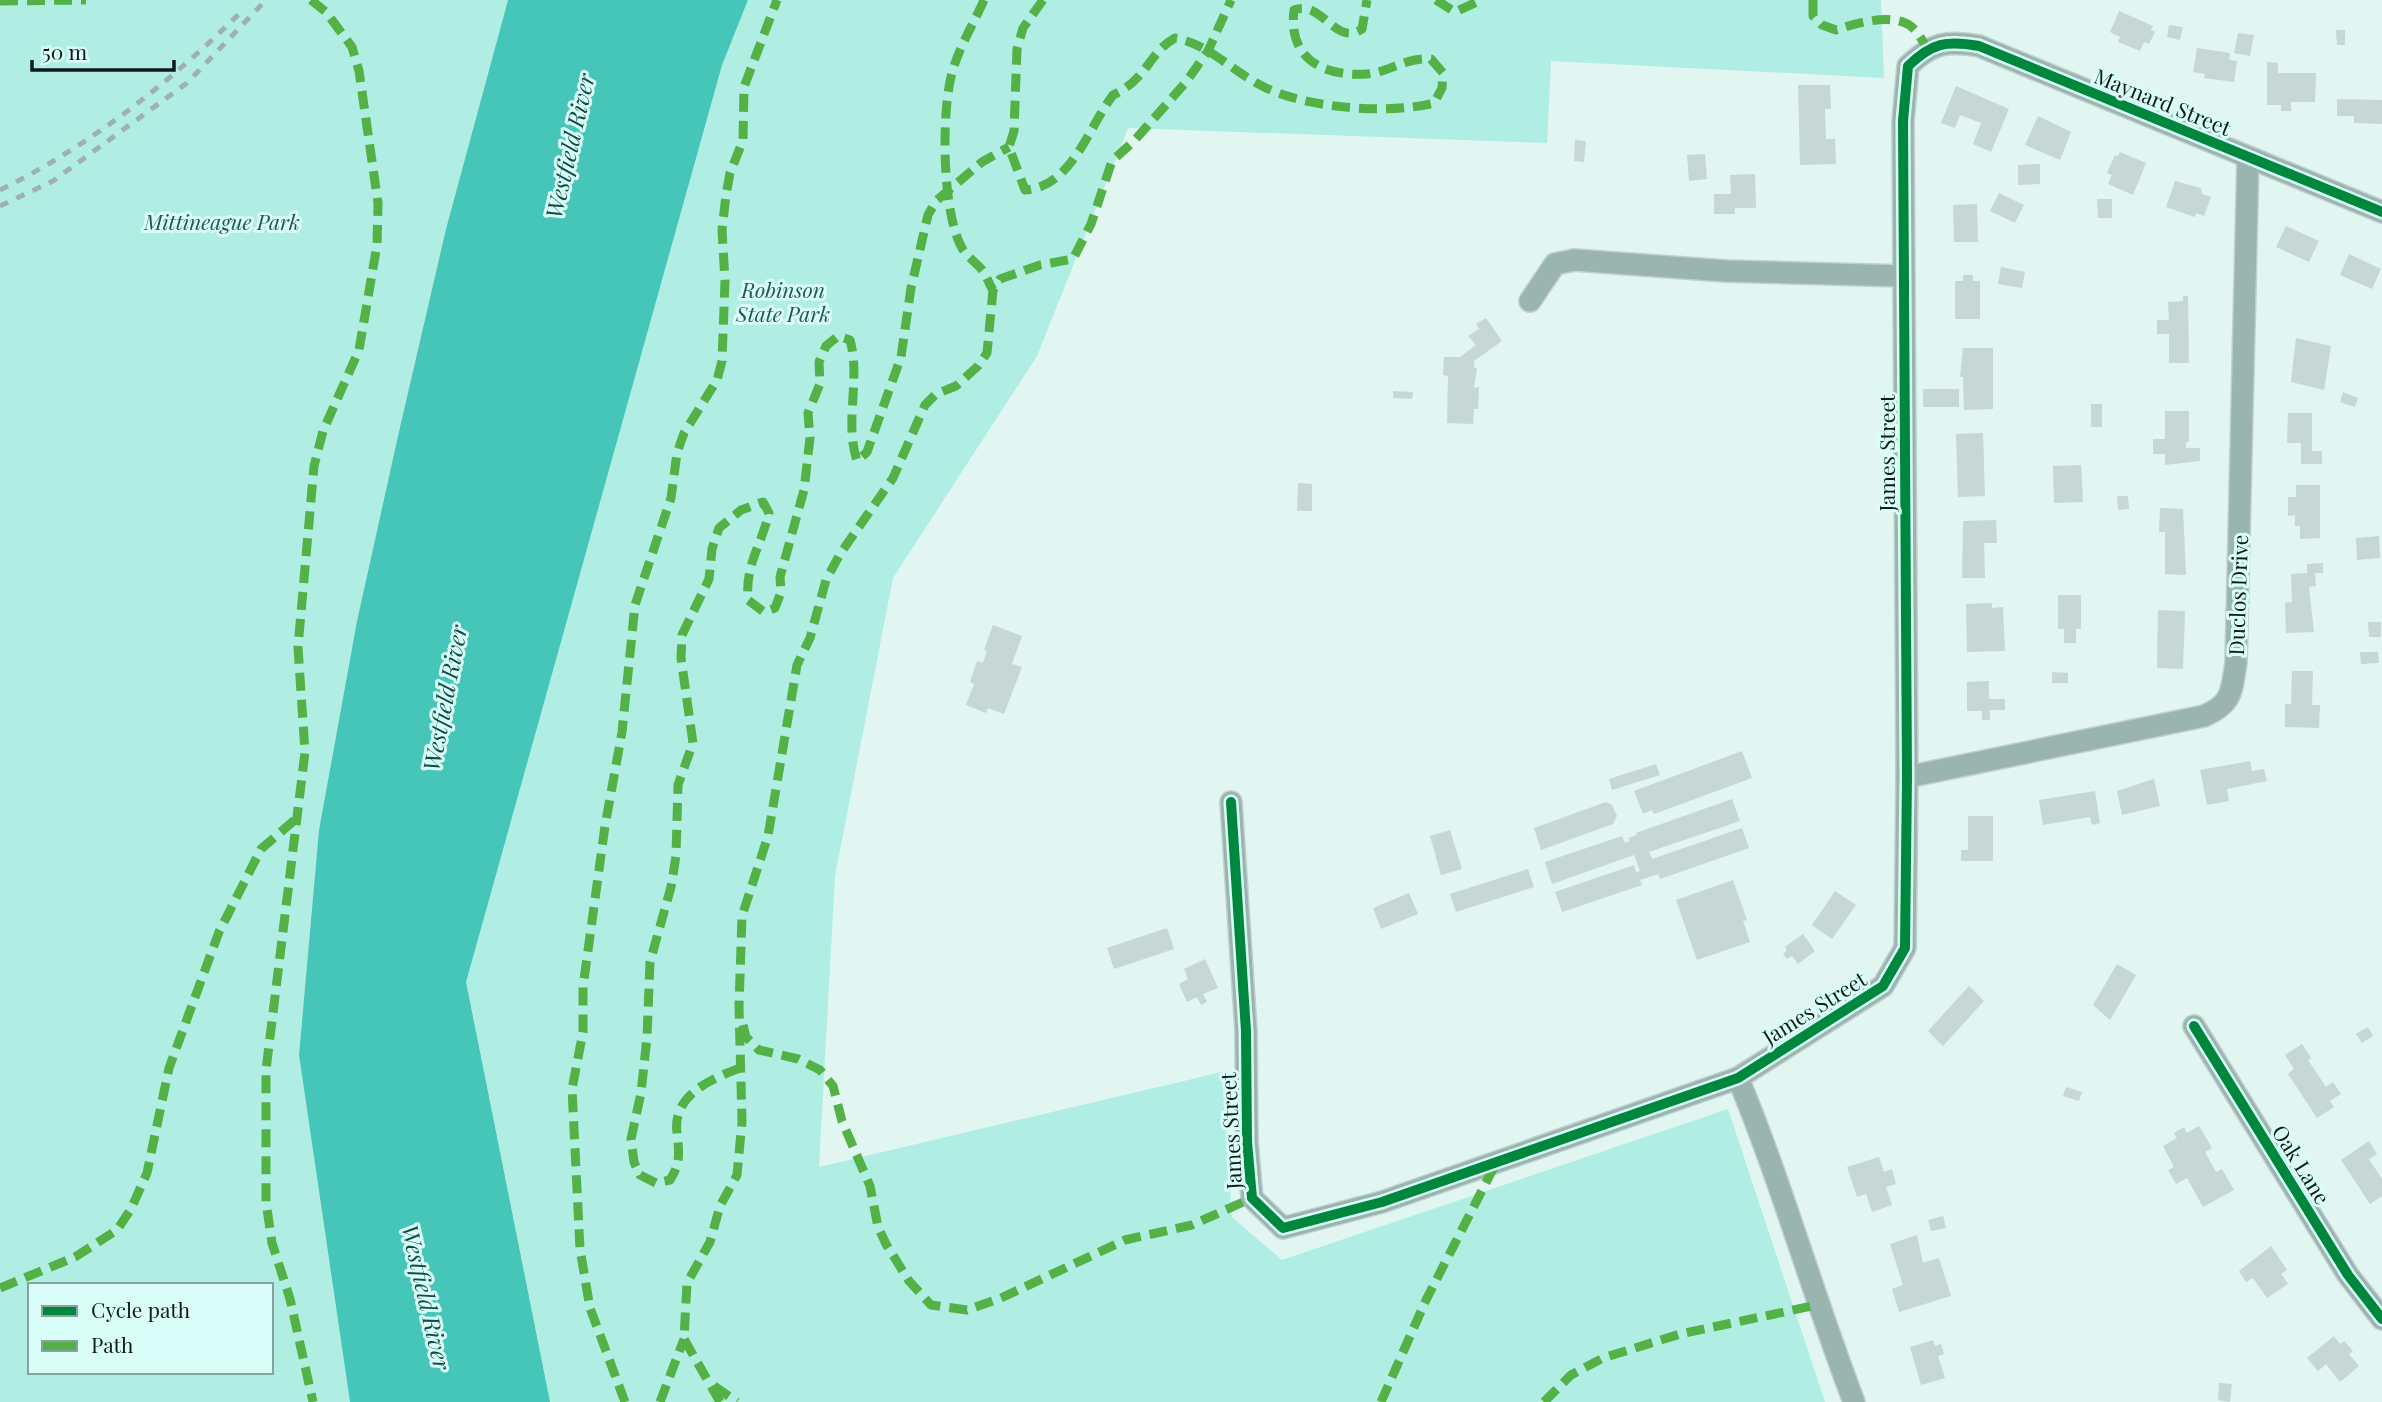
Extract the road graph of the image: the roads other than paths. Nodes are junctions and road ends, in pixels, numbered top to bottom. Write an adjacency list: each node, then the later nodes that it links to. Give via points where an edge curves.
1 (1927, 48): 2 (street, Maynard Street, via 1945,43 1979,46); 4 (street, James Street, via 1908,66 1903,121)
2 (2248, 157): 3 (street, Maynard Street); 6 (street, Duclos Drive, via 2236,663 2231,694 2222,708 2204,716)
3 (2382, 212)
4 (1904, 276): 5 (street, via 1726,271 1573,260 1555,264); 6 (street, James Street)
5 (1530, 301)
6 (1907, 778): 9 (street, James Street, via 1905,948 1883,986)
7 (1231, 802): 9 (street, James Street, via 1252,1198 1283,1228 1382,1202)
8 (2194, 1026): 10 (street, Oak Lane, via 2348,1275)
9 (1738, 1078): 11 (street, via 1767,1148 1817,1305)
10 (2382, 1319)
11 (1854, 1402)

